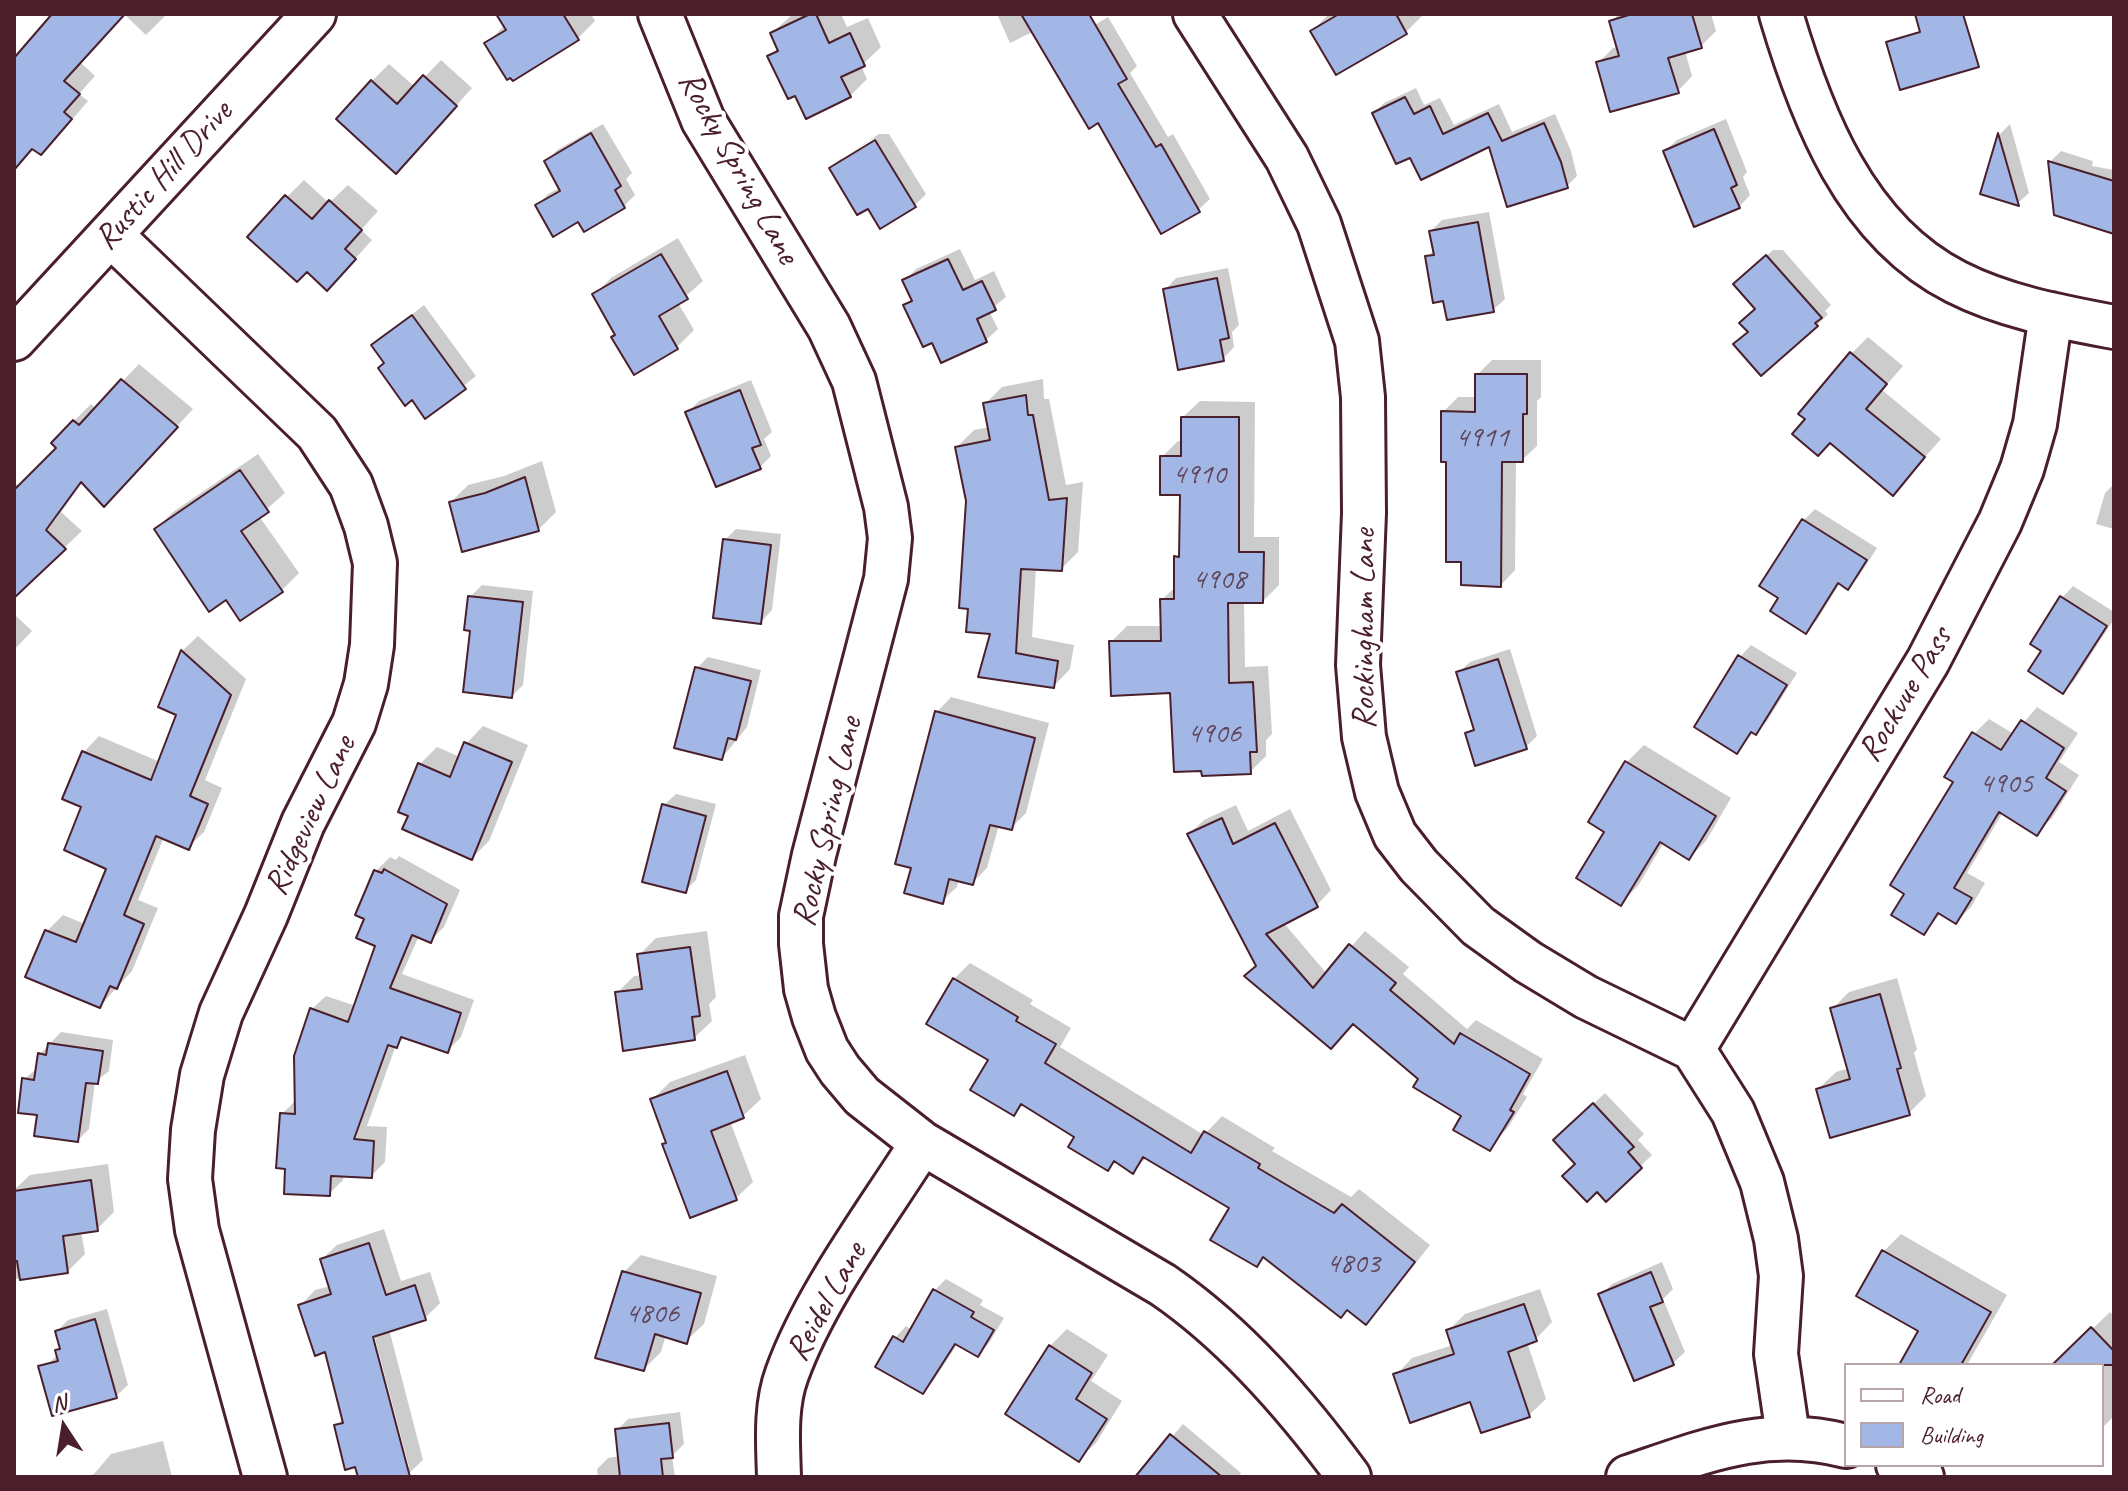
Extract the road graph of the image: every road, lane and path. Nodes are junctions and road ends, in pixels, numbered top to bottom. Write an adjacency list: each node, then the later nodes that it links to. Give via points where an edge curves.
1 (314, 14): 5 (street, Rustic Hill Drive)
2 (660, 14): 10 (street, Rocky Spring Lane, via 703,120 829,327 854,381 871,441 890,538 886,579 814,855 801,916 801,944 806,989 827,1050 862,1096)
3 (1195, 14): 9 (street, Rockingham Lane, via 1287,158 1319,224 1357,341 1364,513 1360,694 1377,792 1395,835 1446,896 1490,935 1586,997)
4 (1781, 14): 6 (street, via 1823,133 1897,240 1956,283)
5 (111, 235): 8 (street, Rustic Hill Drive); 14 (street, Ridgeview Lane, via 317,433 351,485 375,563 372,645 354,723 303,823 221,1013 202,1075 193,1130 190,1179 197,1230)
6 (2051, 314): 7 (street); 9 (street, Rockvue Pass, via 2035,424 2000,522 1928,661)
7 (2114, 327)
8 (14, 339)
9 (1693, 1049): 11 (street, via 1733,1112 1762,1182 1776,1239 1781,1276 1776,1354)
10 (922, 1143): 15 (street, Reidel Lane, via 816,1309 786,1376 777,1429); 16 (street, Rocky Spring Lane, via 1200,1311 1298,1411)
11 (1788, 1436): 12 (street); 17 (street, via 1715,1448)
12 (1844, 1446)
13 (1902, 1467): 18 (street)
14 (265, 1477)
15 (779, 1477)
16 (1349, 1477)
17 (1628, 1477)
18 (1922, 1477)

